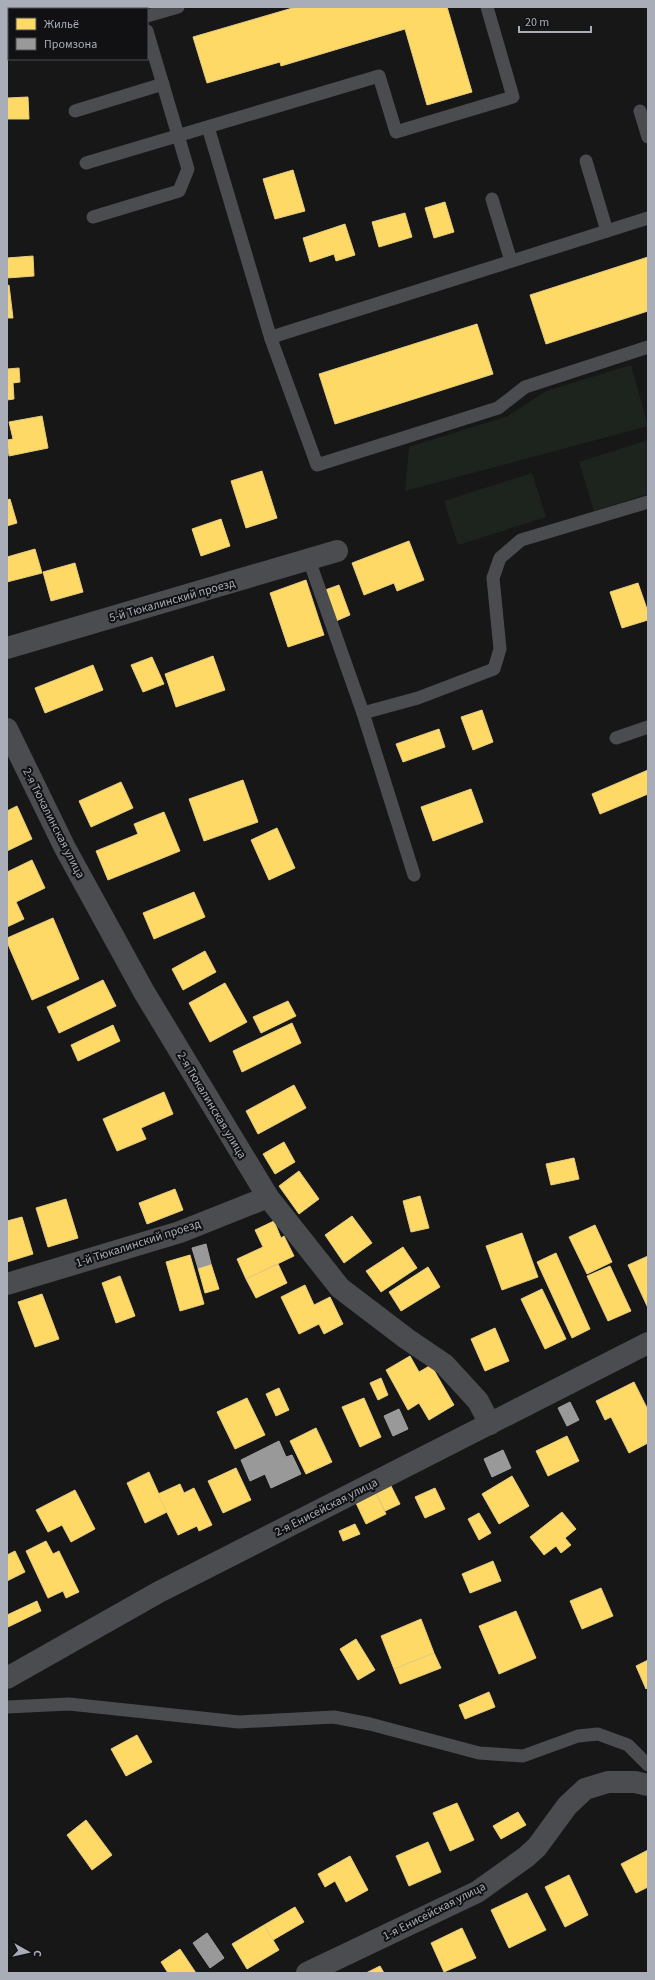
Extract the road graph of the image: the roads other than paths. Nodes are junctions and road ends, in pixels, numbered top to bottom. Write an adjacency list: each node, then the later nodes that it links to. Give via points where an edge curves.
1 (178, 7): 3 (lane)
2 (487, 7): 8 (lane, via 513,97 396,132 379,76)
3 (148, 16)
4 (148, 35): 5 (lane)
5 (163, 84): 7 (lane); 9 (lane)
6 (640, 110): 10 (lane)
7 (75, 111)
8 (208, 127): 9 (lane); 18 (lane)
9 (178, 136): 12 (lane); 14 (lane, via 188,169 179,191)
10 (648, 137)
11 (586, 161): 16 (lane)
12 (86, 163)
13 (492, 199): 17 (lane)
14 (93, 217)
15 (648, 218): 16 (lane)
16 (607, 231): 17 (lane)
17 (511, 262): 18 (lane)
18 (271, 339): 19 (lane, via 317,466 498,408 525,387)
19 (648, 347)
20 (648, 502): 24 (lane, via 521,540 500,558 493,578 500,649 494,669 418,698)
21 (337, 552): 22 (street, 5-й Тюкалинский проезд)
22 (309, 560): 23 (street, 5-й Тюкалинский проезд); 24 (lane)
23 (7, 648)
24 (363, 713): 28 (lane)
25 (648, 727): 27 (lane)
26 (7, 729): 29 (street, 2-я Тюкалинская улица, via 65,848 144,992)
27 (616, 738)
28 (414, 874)
29 (268, 1197): 30 (street, 1-й Тюкалинский проезд, via 180,1232); 32 (street, 2-я Тюкалинская улица, via 340,1288 444,1364 478,1401)
30 (7, 1284)
31 (648, 1343): 32 (street, 2-я Енисейская улица)
32 (490, 1424): 33 (street, 2-я Енисейская улица, via 159,1592)
33 (7, 1678)
34 (7, 1707): 35 (lane, via 69,1704 239,1722 334,1717 479,1753 523,1756 578,1736 598,1734 628,1745)
35 (648, 1765)
36 (648, 1785): 37 (street, 1-я Енисейская улица, via 635,1782 608,1782 585,1789 567,1806 537,1847 477,1892)
37 (307, 1973)

